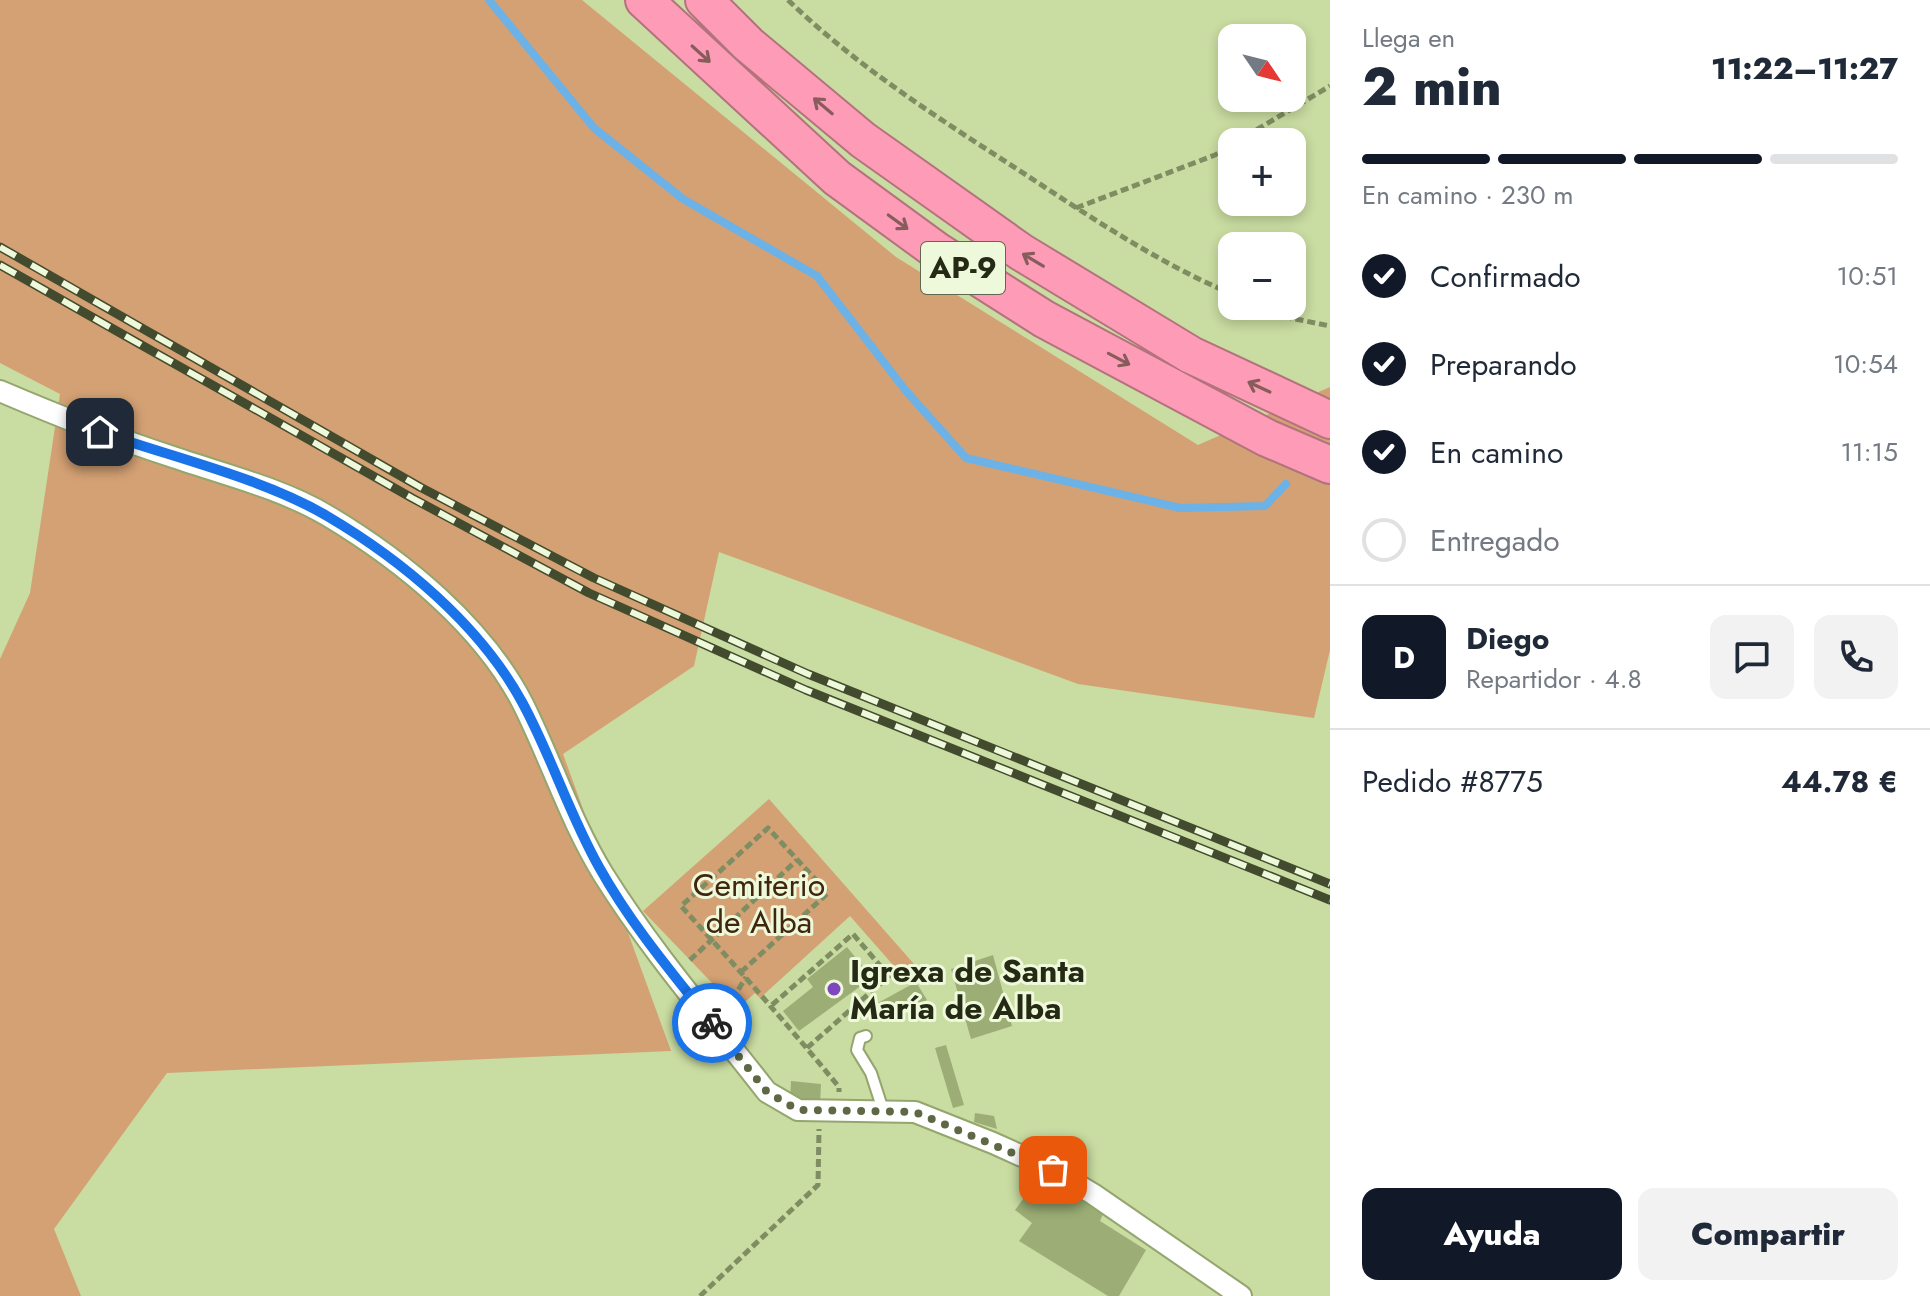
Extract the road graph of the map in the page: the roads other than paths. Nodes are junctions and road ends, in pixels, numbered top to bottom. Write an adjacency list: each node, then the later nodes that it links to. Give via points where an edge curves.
1 (644, 0): 5 (highway, AP-9, one-way to 5, via 837,178 937,251 1058,326 1267,438)
2 (704, 0): 4 (highway, AP-9, one-way to 2, via 1191,355 1021,252 863,140)
3 (0, 391): 7 (street, via 301,502 393,560 473,633 522,702 601,871 637,927 767,1092 798,1110)
4 (1330, 420)
5 (1330, 465)
6 (866, 1036): 7 (lane, via 857,1050)
7 (883, 1110): 8 (street, via 915,1112 1053,1170)
8 (1241, 1296)

